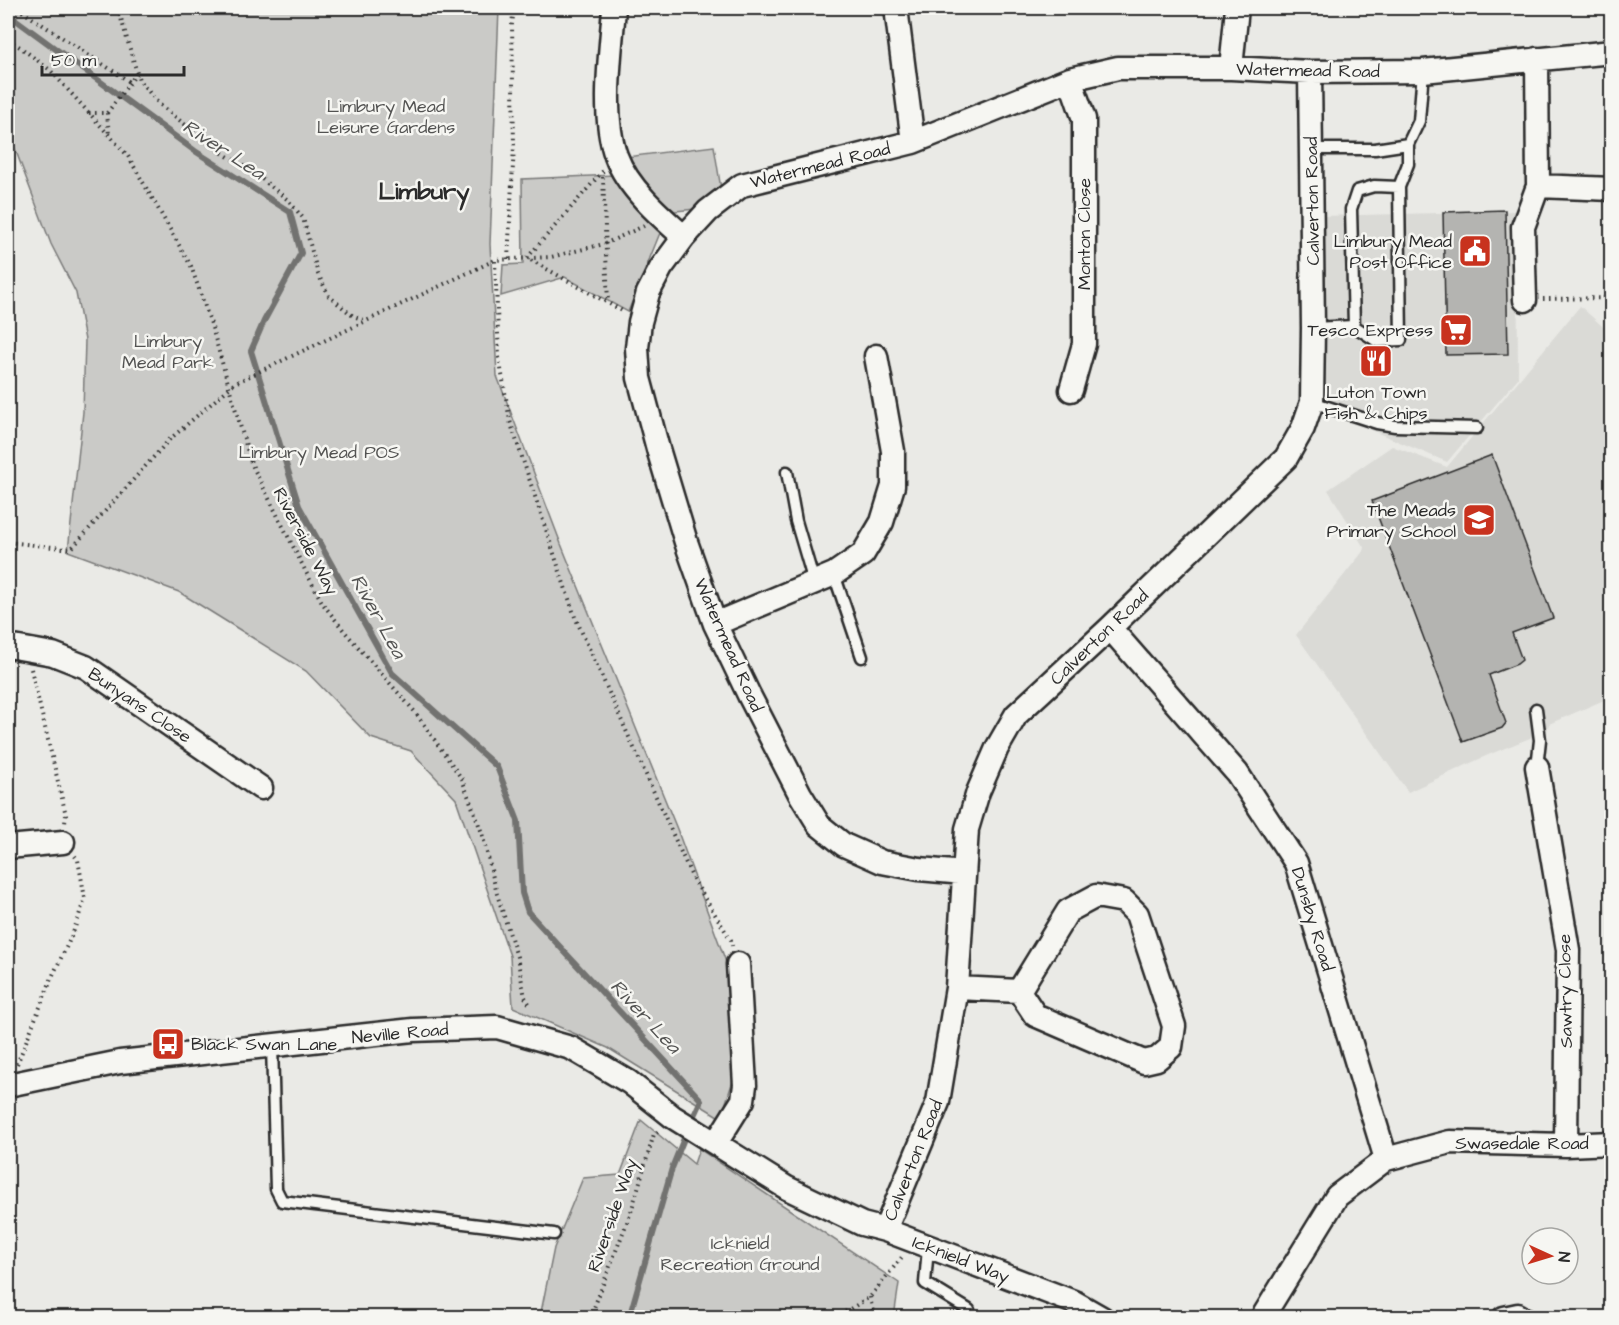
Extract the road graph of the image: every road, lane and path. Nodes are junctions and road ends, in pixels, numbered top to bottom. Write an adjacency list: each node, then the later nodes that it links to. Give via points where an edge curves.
1 (18, 8): 15 (path)
2 (118, 8): 12 (path)
3 (514, 8): 31 (path, via 513,192)
4 (614, 8): 22 (street)
5 (896, 8): 19 (street)
6 (1237, 8): 10 (street)
7 (8, 40): 16 (path, Riverside Way, via 50,70)
8 (1611, 52): 9 (street, Watermead Road)
9 (1537, 58): 11 (street, Watermead Road); 23 (street)
10 (1231, 68): 13 (street, Watermead Road); 14 (street, Watermead Road, via 1118,68)
11 (1423, 71): 13 (street, Watermead Road); 20 (lane, via 1419,121)
12 (137, 72): 15 (path); 35 (path, via 159,104 288,200 303,218 328,296 353,316)
13 (1310, 72): 21 (street, Calverton Road)
14 (1070, 79): 19 (street, Watermead Road); 41 (street, Monton Close, via 1084,118 1084,344)
15 (130, 82): 17 (path)
16 (88, 112): 17 (path); 18 (path, Riverside Way)
17 (107, 113): 18 (path)
18 (109, 135): 40 (path, Riverside Way, via 128,156 191,266)
19 (913, 142): 27 (street, Watermead Road, via 742,185)
20 (1408, 144): 21 (lane, via 1375,149); 24 (lane, via 1408,164)
21 (1311, 149): 38 (street, Calverton Road)
22 (609, 163): 26 (street); 28 (path); 29 (path)
23 (1538, 186): 25 (street); 33 (street, via 1523,226)
24 (1399, 187): 37 (lane, via 1374,186 1357,191 1351,209); 37 (lane, via 1401,340 1377,341)
25 (1611, 189)
26 (660, 216): 27 (street); 28 (path, via 639,230)
27 (684, 237): 36 (street, Watermead Road, via 648,293)
28 (604, 244): 29 (path, via 552,257); 34 (path)
29 (527, 258): 31 (path); 34 (path)
30 (495, 260): 31 (path); 35 (path); 57 (path, via 498,357 510,421 575,617 693,879 731,940)
31 (508, 260)
32 (1611, 298): 33 (path)
33 (1524, 300)
34 (608, 303): 36 (path)
35 (367, 321): 40 (path)
36 (640, 322): 47 (street, Watermead Road, via 639,378 686,542)
37 (1354, 326): 38 (lane)
38 (1313, 328): 42 (street, Calverton Road)
39 (876, 356): 46 (street, via 893,451 893,486 882,522 863,554)
40 (229, 388): 45 (path, via 169,440 71,549); 60 (path, Riverside Way, via 251,463 323,604 415,712 462,779 482,832)
41 (1071, 390)
42 (1312, 402): 43 (lane, via 1395,426); 48 (street, Calverton Road, via 1286,458)
43 (1477, 428)
44 (787, 472): 46 (lane, via 796,521)
45 (8, 542)
46 (824, 578): 47 (street); 50 (lane)
47 (716, 624): 56 (street, Watermead Road, via 764,725 819,825 844,845 882,862)
48 (1110, 628): 56 (street, Calverton Road, via 1016,715 978,792 967,829); 68 (street, Dunsby Road, via 1237,773 1296,863)
49 (8, 646): 53 (street, Bunyans Close, via 53,654 86,667)
50 (862, 657)
51 (1536, 709): 52 (lane, via 1540,740)
52 (1536, 767): 67 (street, Sawtry Close, via 1568,950)
53 (261, 788)
54 (63, 842): 55 (street)
55 (8, 847)
56 (964, 873): 58 (street, Calverton Road)
57 (738, 964): 65 (street, via 745,1085 743,1100)
58 (957, 988): 59 (street); 69 (street, Calverton Road, via 938,1102)
59 (1019, 991): 59 (street, via 1068,911 1096,896 1124,901 1137,914 1174,1026 1171,1047 1157,1059 1144,1062 1035,1016)
60 (530, 1005)
61 (272, 1045): 62 (street, Neville Road, via 120,1062); 63 (street, Neville Road, via 413,1030 497,1027 571,1048 629,1082); 70 (lane, via 276,1189 282,1201)
62 (8, 1086)
63 (669, 1123): 64 (street, Neville Road); 74 (path, Riverside Way, via 654,1134 631,1212)
64 (696, 1130): 65 (street, Icknield Way)
65 (716, 1143): 69 (street, Icknield Way, via 787,1188 862,1224)
66 (1611, 1143): 67 (street, Swasedale Road)
67 (1566, 1144): 68 (street, Swasedale Road, via 1450,1142)
68 (1386, 1159): 78 (street, Swasedale Road, via 1337,1196)
69 (885, 1230): 71 (street, Icknield Way)
70 (554, 1234)
71 (921, 1244): 72 (path); 73 (lane, via 925,1283); 77 (street, Icknield Way, via 1074,1302)
72 (870, 1297): 75 (path); 76 (path)
73 (969, 1310)
74 (590, 1317)
75 (835, 1317)
76 (874, 1317)
77 (1102, 1317)
78 (1262, 1317)
79 (1504, 1317): 80 (street)
80 (1522, 1317)

